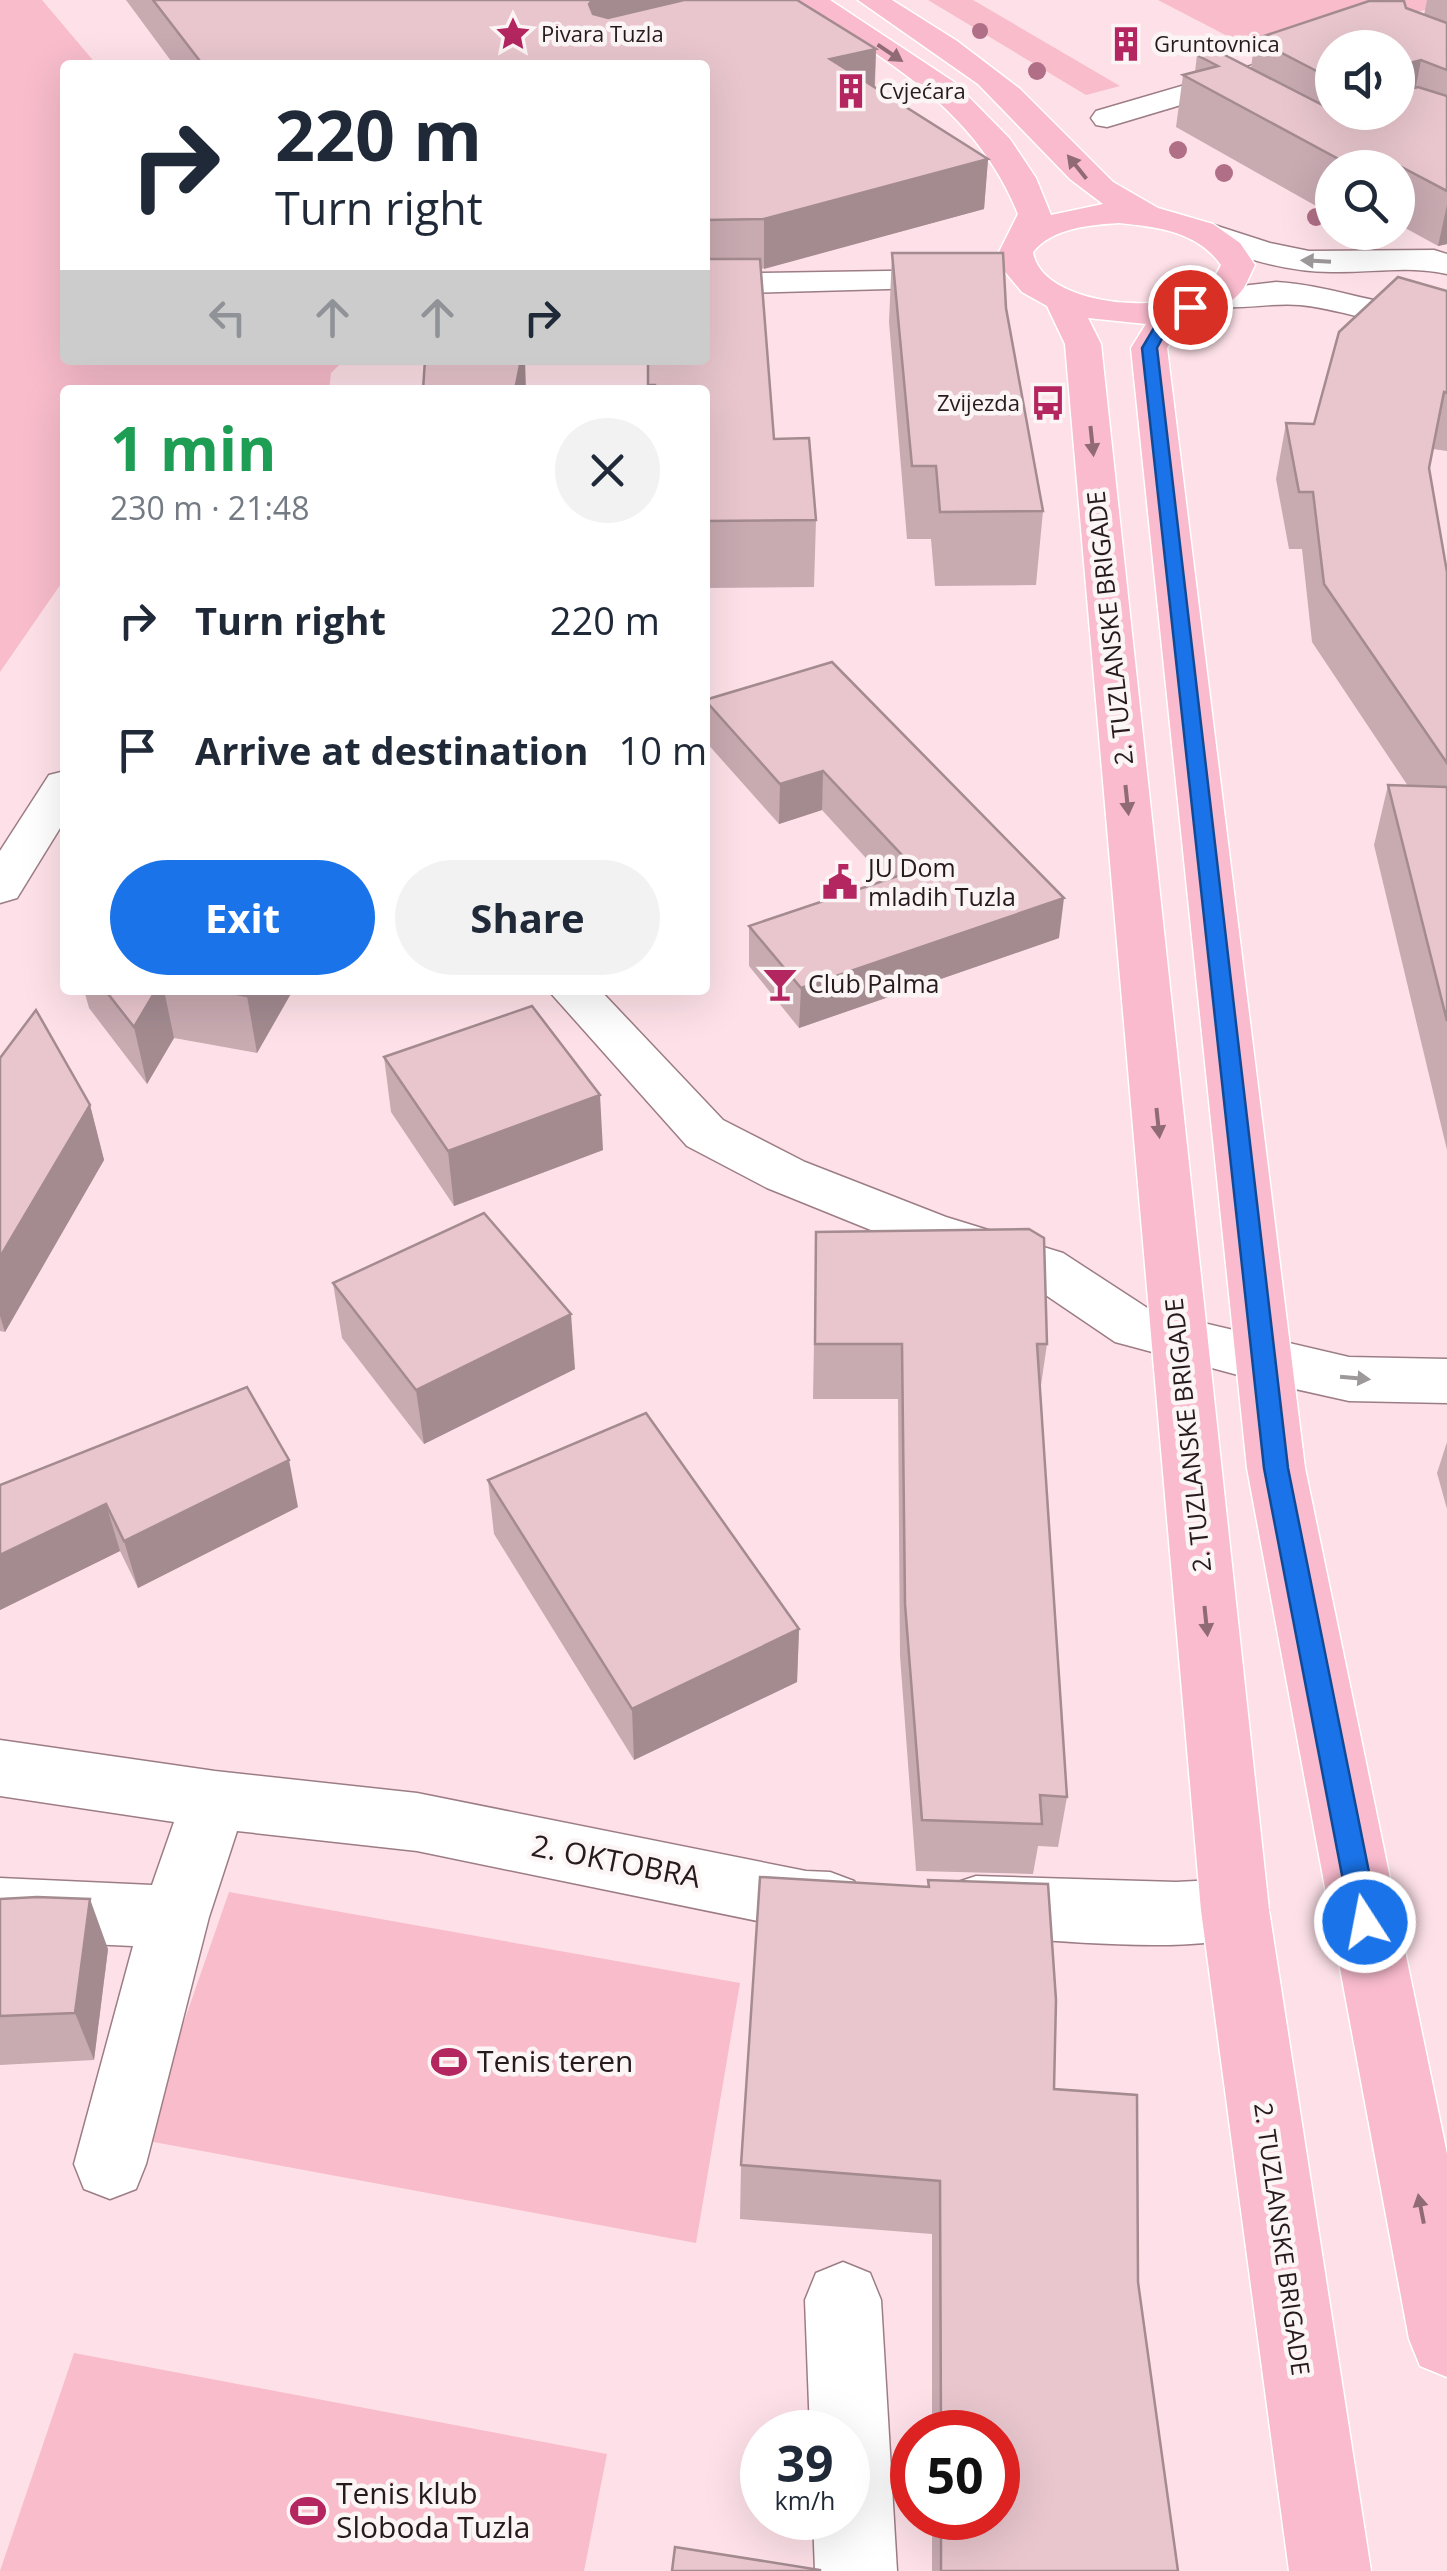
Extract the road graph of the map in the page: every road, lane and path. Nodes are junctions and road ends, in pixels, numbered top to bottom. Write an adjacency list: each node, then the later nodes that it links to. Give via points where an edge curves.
1 (872, 0): 7 (main road, one-way to 1, via 1104,194 986,76)
2 (808, 3): 9 (main road, one-way to 9, via 940,86 966,110 1029,195 1035,214)
3 (1315, 56): 4 (street)
4 (1212, 87): 5 (street); 6 (street)
5 (1244, 105)
6 (1106, 118)
7 (1149, 216): 8 (main road); 9 (main road, via 1062,219)
8 (1208, 233): 10 (street, one-way to 8, via 1407,256 1288,260); 14 (main road, via 1238,264 1234,282)
9 (1021, 246): 11 (street); 13 (main road, 2. TUZLANSKE BRIGADE, via 1020,270)
10 (1447, 264)
11 (973, 281): 12 (street); 13 (street)
12 (710, 284)
13 (1047, 292): 14 (main road, via 1125,313); 19 (main road, 2. TUZLANSKE BRIGADE, one-way to 19, via 1083,344)
14 (1204, 302): 15 (street, via 1282,292 1402,320); 20 (main road, via 1160,329 1150,348)
15 (1447, 320)
16 (60, 792): 17 (street)
17 (0, 888)
18 (577, 995): 19 (street, via 705,1133 786,1175 927,1231 1044,1267 1135,1327)
19 (1178, 1336): 20 (street); 25 (main road, 2. TUZLANSKE BRIGADE, one-way to 25)
20 (1264, 1361): 21 (street, one-way to 21, via 1349,1378); 29 (main road, one-way to 20, via 1276,1468)
21 (1447, 1381)
22 (0, 1768): 23 (street, 2. OKTOBRA)
23 (215, 1800): 25 (street, 2. OKTOBRA, via 417,1822 806,1901); 26 (street)
24 (0, 1909): 26 (street)
25 (1236, 1910): 31 (main road, 2. TUZLANSKE BRIGADE)
26 (175, 1917): 27 (street)
27 (110, 2164)
28 (843, 2300): 30 (street)
29 (1447, 2338)
30 (856, 2571)
31 (1330, 2571)

